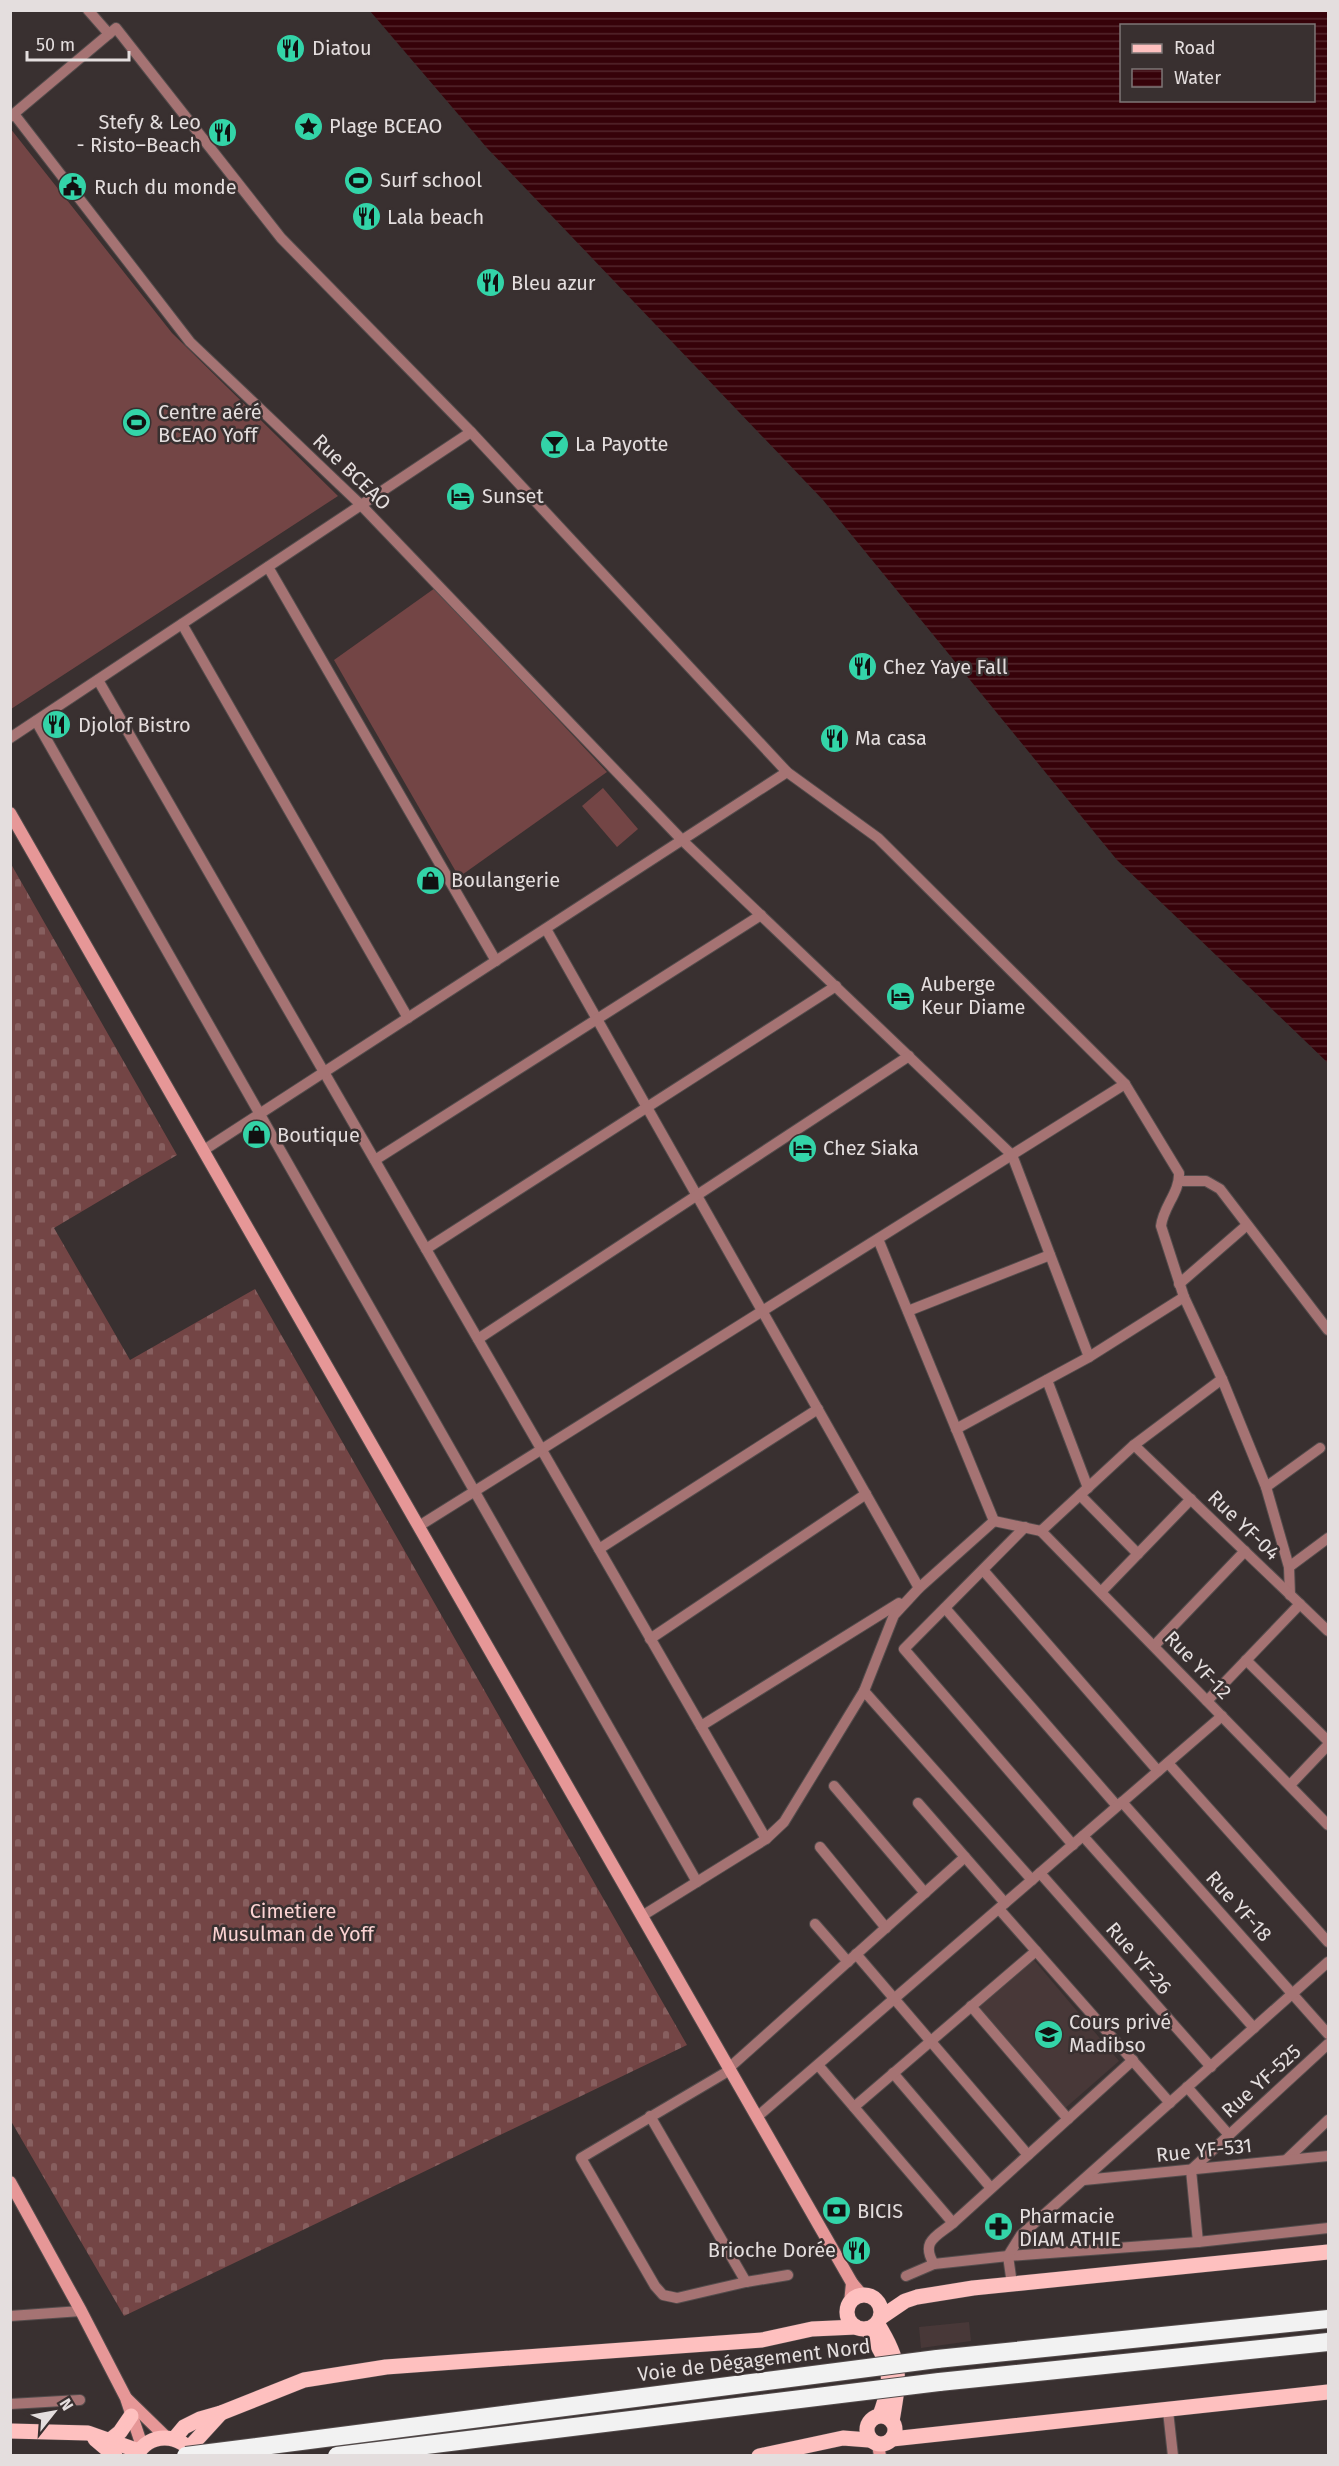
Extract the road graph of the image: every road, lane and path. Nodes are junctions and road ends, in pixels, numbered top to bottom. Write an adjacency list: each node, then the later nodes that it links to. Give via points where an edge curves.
1 (88, 10): 2 (street)
2 (109, 34): 3 (street); 4 (street, via 116,28 281,238)
3 (12, 116): 5 (street, Rue BCEAO, via 190,342)
4 (471, 432): 5 (street); 11 (street)
5 (362, 505): 6 (street); 13 (street, Rue BCEAO)
6 (268, 567): 7 (street); 16 (street)
7 (182, 624): 8 (street); 18 (street)
8 (98, 680): 9 (street); 21 (street)
9 (36, 721): 10 (street); 24 (street)
10 (10, 738)
11 (787, 772): 13 (street); 22 (street, via 878,838)
12 (10, 813): 25 (street)
13 (682, 840): 14 (street, Rue BCEAO); 15 (street)
14 (761, 915): 17 (street, Rue BCEAO); 19 (street)
15 (546, 929): 16 (street); 19 (street)
16 (496, 961): 18 (street)
17 (836, 986): 20 (street, Rue BCEAO); 23 (street)
18 (408, 1018): 21 (street)
19 (597, 1019): 23 (street); 27 (street)
20 (909, 1056): 26 (street, Rue BCEAO); 29 (street)
21 (324, 1072): 24 (street); 27 (street)
22 (1125, 1084): 26 (street); 28 (street, via 1179,1173)
23 (647, 1107): 29 (street); 32 (street)
24 (260, 1114): 25 (street); 49 (street)
25 (204, 1150): 54 (street)
26 (1012, 1155): 31 (street); 33 (street)
27 (375, 1160): 32 (street)
28 (1180, 1181): 30 (street, via 1213,1184); 34 (street, via 1161,1226)
29 (697, 1195): 36 (street); 39 (street)
30 (1247, 1225): 34 (street); 38 (street)
31 (878, 1239): 36 (street); 37 (street)
32 (426, 1249): 39 (street)
33 (1050, 1255): 37 (street); 40 (street)
34 (1179, 1284): 35 (street)
35 (1184, 1297): 40 (street); 41 (street)
36 (762, 1311): 43 (street); 47 (street)
37 (908, 1311): 44 (street)
38 (1329, 1330)
39 (478, 1339): 47 (street)
40 (1089, 1357): 42 (street)
41 (1222, 1379): 45 (street); 48 (street)
42 (1047, 1380): 44 (street); 50 (street)
43 (818, 1409): 51 (street); 58 (street)
44 (956, 1429): 53 (street)
45 (1134, 1444): 50 (street); 52 (street, Rue YF-04)
46 (1320, 1448): 48 (street)
47 (542, 1449): 49 (street); 58 (street)
48 (1266, 1487): 61 (street)
49 (475, 1491): 54 (street); 90 (street)
50 (1084, 1491): 56 (street); 60 (street)
51 (866, 1494): 63 (street); 69 (street)
52 (1191, 1499): 59 (street, Rue YF-04); 60 (street)
53 (994, 1521): 55 (street); 63 (street)
54 (419, 1526): 93 (street)
55 (1025, 1527): 56 (street); 62 (street)
56 (1041, 1531): 64 (street, Rue YF-12)
57 (1329, 1538): 61 (street)
58 (599, 1549): 69 (street)
59 (1245, 1551): 65 (street, Rue YF-04); 70 (street)
60 (1138, 1554): 64 (street)
61 (1289, 1567): 65 (street)
62 (983, 1570): 67 (street); 78 (street)
63 (916, 1591): 72 (street, via 894,1615); 75 (street)
64 (1101, 1592): 70 (street, Rue YF-12)
65 (1290, 1595): 66 (street, Rue YF-04)
66 (1300, 1604): 68 (street, Rue YF-04); 71 (street)
67 (945, 1608): 82 (street, Rue YF-18); 86 (street, via 904,1649)
68 (1329, 1632)
69 (650, 1639): 75 (street)
70 (1154, 1646): 73 (street, Rue YF-12)
71 (1246, 1660): 73 (street); 76 (street)
72 (864, 1691): 85 (street, via 784,1822); 89 (street, Rue YF-26)
73 (1207, 1701): 74 (street, Rue YF-12)
74 (1222, 1716): 77 (street); 79 (street, Rue YF-12)
75 (701, 1726): 85 (street)
76 (1329, 1743): 79 (street)
77 (1168, 1763): 78 (street); 96 (street)
78 (1158, 1771): 82 (street)
79 (1290, 1785): 83 (street, Rue YF-12)
80 (834, 1786): 91 (street)
81 (918, 1803): 88 (street)
82 (1120, 1804): 84 (street); 100 (street, Rue YF-18)
83 (1329, 1825)
84 (1083, 1836): 86 (street); 103 (street)
85 (766, 1839): 90 (street)
86 (1073, 1845): 89 (street)
87 (820, 1847): 95 (street)
88 (965, 1857): 91 (street); 92 (street)
89 (1036, 1876): 92 (street); 109 (street, Rue YF-26)
90 (697, 1882): 93 (street)
91 (925, 1893): 95 (street)
92 (1002, 1906): 97 (street); 101 (street)
93 (642, 1916): 110 (street)
94 (815, 1924): 98 (street)
95 (886, 1928): 98 (street)
96 (1329, 1942)
97 (1036, 1951): 102 (street); 107 (street)
98 (852, 1958): 101 (street); 110 (street)
99 (1329, 1962): 100 (street)
100 (1293, 1994): 103 (street); 104 (street, Rue YF-18)
101 (894, 1999): 105 (street); 108 (street)
102 (971, 2006): 105 (street); 117 (street)
103 (1254, 2028): 109 (street)
104 (1329, 2034)
105 (931, 2041): 111 (street); 120 (street)
106 (1329, 2044): 119 (street, Rue YF-525)
107 (1133, 2060): 113 (street); 117 (street)
108 (818, 2065): 114 (street); 116 (street)
109 (1210, 2067): 112 (street)
110 (729, 2069): 115 (street); 116 (street)
111 (893, 2073): 114 (street); 126 (street)
112 (1187, 2087): 113 (street); 119 (street)
113 (1170, 2103): 124 (street)
114 (854, 2107): 127 (street)
115 (650, 2116): 135 (street); 135 (street, via 581,2158 655,2286 663,2295 676,2298)
116 (757, 2117): 139 (street, via 852,2283)
117 (1068, 2119): 120 (street)
118 (1329, 2120): 122 (street)
119 (1229, 2135): 123 (street, Rue YF-525)
120 (1028, 2155): 126 (street)
121 (1329, 2156): 122 (street, Rue YF-531)
122 (1286, 2160): 123 (street, Rue YF-531)
123 (1191, 2169): 124 (street, Rue YF-531); 129 (street)
124 (1083, 2180): 131 (street, via 1022,2235)
125 (10, 2182): 140 (street)
126 (992, 2188): 127 (street)
127 (953, 2223): 132 (street, via 931,2240 929,2256)
128 (1329, 2228): 129 (street)
129 (1198, 2242): 131 (street)
130 (1329, 2252): 136 (main road)
131 (1008, 2256): 132 (street); 136 (street)
132 (934, 2264): 134 (street)
133 (788, 2275): 135 (street)
134 (906, 2276)
135 (746, 2282)
136 (1012, 2284): 137 (main road)
137 (904, 2301): 138 (main road); 143 (main road)
138 (878, 2302): 139 (main road, via 873,2298); 143 (main road, via 882,2313)
139 (853, 2304): 143 (main road, via 851,2323); 144 (main road)
140 (81, 2311): 141 (street); 147 (street)
141 (10, 2316)
142 (1329, 2319): 159 (highway, Voie de Dégagement Nord, bridge, via 937,2359)
143 (870, 2324): 144 (main road); 155 (main road, via 889,2370)
144 (812, 2329): 151 (main road, via 762,2340 386,2367 304,2380)
145 (1329, 2342): 161 (highway, bridge, via 939,2382)
146 (1329, 2392): 150 (main road)
147 (126, 2398): 152 (street); 156 (street)
148 (80, 2400): 149 (street)
149 (10, 2404)
150 (1168, 2411): 155 (main road, via 923,2437); 163 (street)
151 (221, 2413): 156 (main road, via 200,2419); 159 (main road)
152 (131, 2416): 157 (main road); 158 (street)
153 (10, 2431): 154 (main road)
154 (88, 2433): 157 (main road); 160 (main road)
155 (881, 2433): 162 (main road)
156 (170, 2438): 158 (main road, via 157,2438); 159 (main road)
157 (110, 2440): 158 (main road)
158 (139, 2451)
159 (190, 2453)
160 (115, 2456)
161 (337, 2456)
162 (759, 2456)
163 (1173, 2456)

